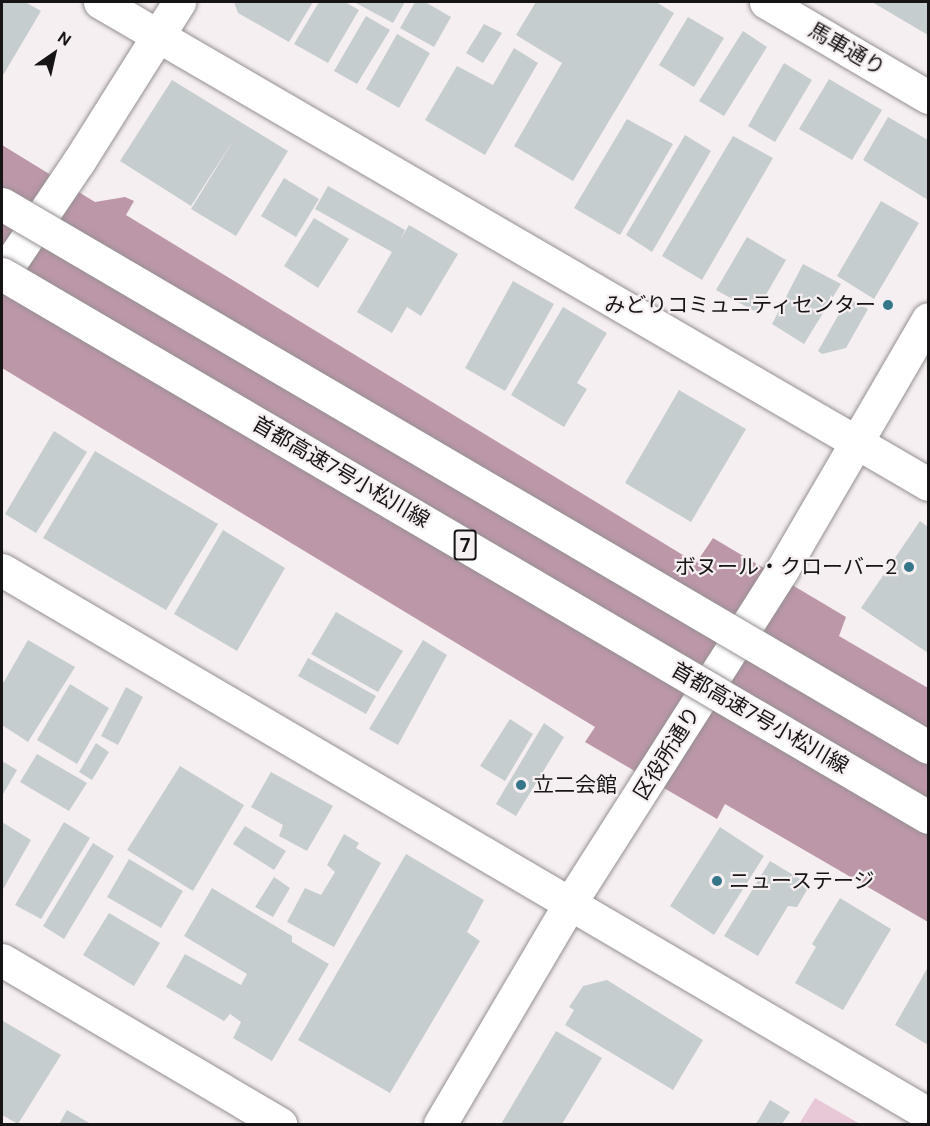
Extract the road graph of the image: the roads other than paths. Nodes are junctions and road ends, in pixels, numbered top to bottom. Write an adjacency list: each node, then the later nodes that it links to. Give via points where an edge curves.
1 (100, 2): 4 (main road)
2 (179, 2): 4 (main road)
3 (766, 2): 5 (main road, 馬車通り)
4 (160, 36): 7 (main road); 9 (main road)
5 (928, 97)
6 (2, 204): 12 (main road, bridge)
7 (2, 274): 13 (main road, 首都高速7号小松川線 / 7, bridge)
8 (928, 319): 9 (main road, 区役所通り)
9 (857, 442): 10 (main road); 14 (main road, 区役所通り, bridge, via 782,570)
10 (928, 484)
11 (2, 570): 14 (main road)
12 (928, 747)
13 (928, 817)
14 (570, 903): 16 (main road); 18 (main road, 区役所通り)
15 (2, 960): 17 (main road)
16 (928, 1114)
17 (280, 1125)
18 (440, 1125)

